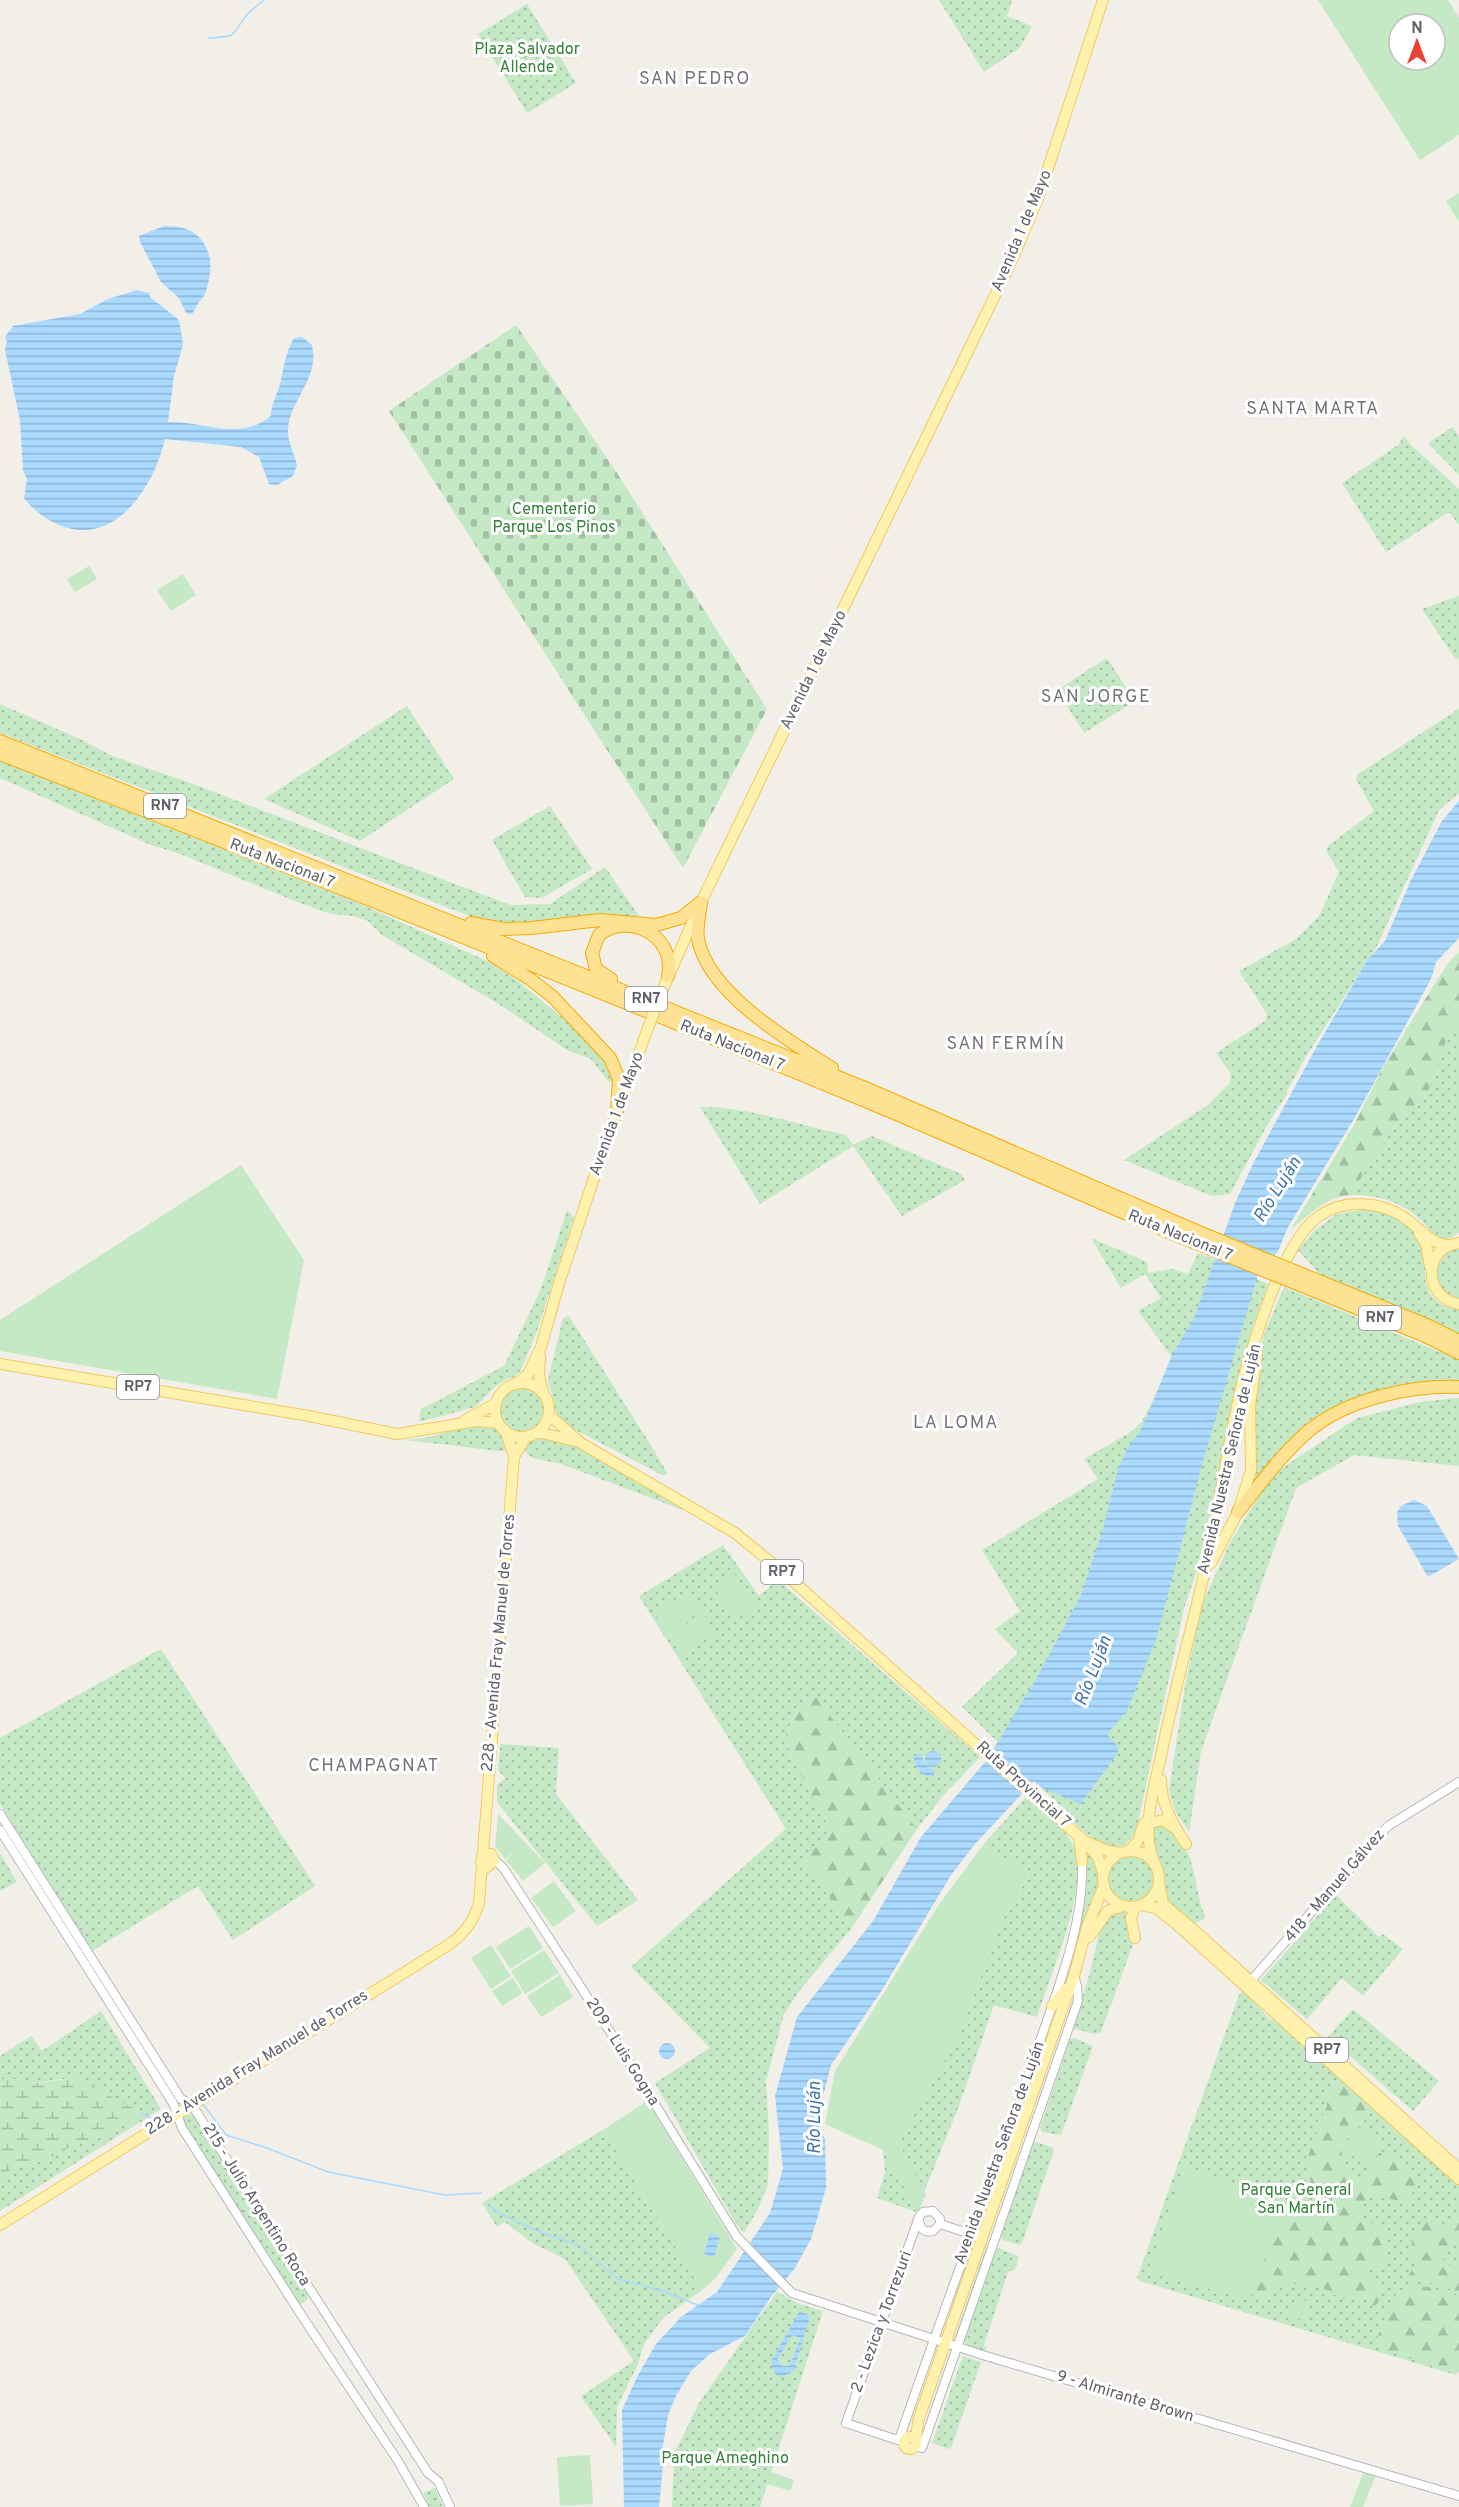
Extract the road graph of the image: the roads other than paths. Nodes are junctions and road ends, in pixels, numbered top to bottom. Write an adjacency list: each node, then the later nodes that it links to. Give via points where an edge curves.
1 (1103, 0): 4 (main road, Avenida 1 de Mayo, via 1039,196 1014,256)
2 (0, 741): 5 (highway, Ruta Nacional 7 / RN7)
3 (0, 754): 6 (highway, Ruta Nacional 7 / RN7)
4 (701, 902): 5 (highway, via 681,918 656,925 600,920 503,929); 7 (main road, Avenida 1 de Mayo); 9 (highway, via 697,930 700,946 723,984 774,1031)
5 (427, 911): 8 (highway, Ruta Nacional 7 / RN7)
6 (441, 928): 10 (highway, via 530,979 577,1020 617,1070); 12 (highway, Ruta Nacional 7 / RN7)
7 (668, 976): 8 (highway, via 668,956 659,938 623,926 604,930 594,944 594,965); 10 (main road, Avenida 1 de Mayo, bridge)
8 (629, 992): 9 (highway, Ruta Nacional 7 / RN7)
9 (864, 1087): 12 (highway, Ruta Nacional 7 / RN7)
10 (617, 1112): 19 (main road, Avenida 1 de Mayo)
11 (1414, 1225): 13 (main road, Avenida Nuestra Señora de Luján, via 1437,1242); 14 (main road, via 1426,1244); 17 (main road, Avenida Nuestra Señora de Luján, via 1393,1212 1366,1204 1321,1214 1301,1231)
12 (1193, 1235): 15 (highway, Ruta Nacional 7 / RN7, bridge)
13 (1454, 1244): 14 (main road, via 1438,1253)
14 (1431, 1269): 16 (main road, via 1435,1290 1446,1300)
15 (1302, 1280): 18 (highway, Ruta Nacional 7 / RN7, via 1427,1325); 20 (highway, Ruta Nacional 7 / RN7)
16 (1459, 1304)
17 (1261, 1324): 35 (main road, Avenida Nuestra Señora de Luján, via 1250,1406 1252,1464); 36 (main road, Avenida Nuestra Señora de Luján, via 1247,1366)
18 (1459, 1341)
19 (541, 1347): 22 (main road, Avenida 1 de Mayo, via 528,1374); 24 (main road, Avenida 1 de Mayo)
20 (1459, 1353)
21 (0, 1364): 29 (main road, RP7)
22 (516, 1384): 24 (main road, via 531,1384); 25 (main road, RP7, via 505,1389)
23 (1459, 1387): 35 (highway, via 1389,1395 1323,1421 1300,1439)
24 (543, 1392): 26 (main road)
25 (495, 1404): 27 (main road, RP7); 28 (main road)
26 (549, 1415): 30 (main road); 33 (main road, RP7)
27 (457, 1424): 28 (main road, RP7, via 477,1421); 29 (main road, RP7, via 406,1434)
28 (502, 1428): 31 (main road, RP7); 34 (main road, 228 - Avenida Fray Manuel de Torres)
29 (388, 1432): 32 (main road)
30 (538, 1432): 31 (main road); 33 (main road, RP7)
31 (526, 1437): 34 (main road, 228 - Avenida Fray Manuel de Torres)
32 (406, 1442)
33 (581, 1443): 44 (main road, Ruta Provincial 7 / RP7, via 735,1533)
34 (514, 1457): 47 (main road, 228 - Avenida Fray Manuel de Torres, via 484,1828)
35 (1238, 1512): 36 (main road, Avenida Nuestra Señora de Luján)
36 (1199, 1594): 37 (main road, Avenida Nuestra Señora de Luján)
37 (1162, 1750): 39 (main road, Avenida Nuestra Señora de Luján); 42 (main road, via 1161,1796)
38 (1459, 1782): 58 (street, 418 - Manuel Gálvez, via 1388,1826)
39 (1151, 1803): 41 (main road, Avenida Nuestra Señora de Luján); 46 (main road, Avenida Nuestra Señora de Luján, via 1138,1841)
40 (0, 1814): 61 (street, 215 - Julio Argentino Roca, via 181,2099)
41 (1150, 1823): 42 (main road, via 1163,1820); 49 (main road, Avenida Nuestra Señora de Luján, via 1148,1848)
42 (1176, 1829): 45 (main road)
43 (0, 1830): 62 (street, 215 - Julio Argentino Roca, via 173,2103)
44 (1081, 1838): 46 (main road, Ruta Provincial 7 / RP7, via 1108,1851); 48 (main road); 50 (main road, Ruta Provincial 7 / RP7, via 1098,1857)
45 (1186, 1844)
46 (1125, 1852): 49 (main road, RP7, via 1143,1854); 50 (main road, via 1108,1863)
47 (489, 1861): 61 (main road, 228 - Avenida Fray Manuel de Torres, via 481,1878 477,1912 457,1940); 70 (street, 209 - Luis Gogna, via 504,1869 737,2237)
48 (1082, 1862): 57 (street, Avenida Nuestra Señora de Luján, via 1077,1920)
49 (1154, 1862): 51 (main road, RP7)
50 (1104, 1879): 52 (main road, RP7, via 1111,1899); 55 (main road, Avenida Nuestra Señora de Luján, via 1086,1927)
51 (1159, 1882): 53 (main road, via 1155,1894); 58 (main road, RP7, via 1161,1900 1169,1910)
52 (1123, 1906): 53 (main road, RP7); 55 (main road, Avenida Nuestra Señora de Luján, via 1108,1911)
53 (1138, 1906): 54 (main road, via 1131,1918); 58 (main road, RP7, via 1152,1906 1160,1911)
54 (1135, 1938)
55 (1083, 1948): 56 (main road, Avenida Nuestra Señora de Luján)
56 (1074, 1976): 59 (main road); 60 (main road, Avenida Nuestra Señora de Luján); 73 (street, Avenida Nuestra Señora de Luján, via 1078,2001)
57 (1059, 1983): 59 (main road); 60 (street, Avenida Nuestra Señora de Luján)
58 (1248, 1984): 63 (main road, RP7); 64 (main road, RP7)
59 (1061, 1996): 60 (main road)
60 (1057, 2008): 68 (street, Avenida Nuestra Señora de Luján); 69 (main road, Avenida Nuestra Señora de Luján)
61 (192, 2105): 62 (main road, 228 - Avenida Fray Manuel de Torres); 77 (street, 215 - Julio Argentino Roca, via 428,2473 438,2481)
62 (176, 2114): 67 (main road, 228 - Avenida Fray Manuel de Torres); 76 (street, 215 - Julio Argentino Roca)
63 (1459, 2169)
64 (1459, 2179)
65 (918, 2221): 66 (street, via 926,2232); 66 (street, via 923,2212 933,2211); 71 (street, 2 - Lezica y Torrezuri)
66 (940, 2224): 68 (street)
67 (0, 2225)
68 (971, 2234): 69 (street); 72 (street, Avenida Nuestra Señora de Luján)
69 (983, 2238): 73 (main road, Avenida Nuestra Señora de Luján)
70 (792, 2294): 71 (street, 9 - Almirante Brown)
71 (882, 2323): 72 (street, 9 - Almirante Brown); 74 (street, 2 - Lezica y Torrezuri, via 846,2423)
72 (933, 2338): 73 (street, 9 - Almirante Brown); 74 (street, Avenida Nuestra Señora de Luján)
73 (951, 2344): 74 (street, Avenida Nuestra Señora de Luján); 74 (main road, Avenida Nuestra Señora de Luján); 75 (street, 9 - Almirante Brown)
74 (911, 2442)
75 (1459, 2496)
76 (424, 2507)
77 (450, 2507)

